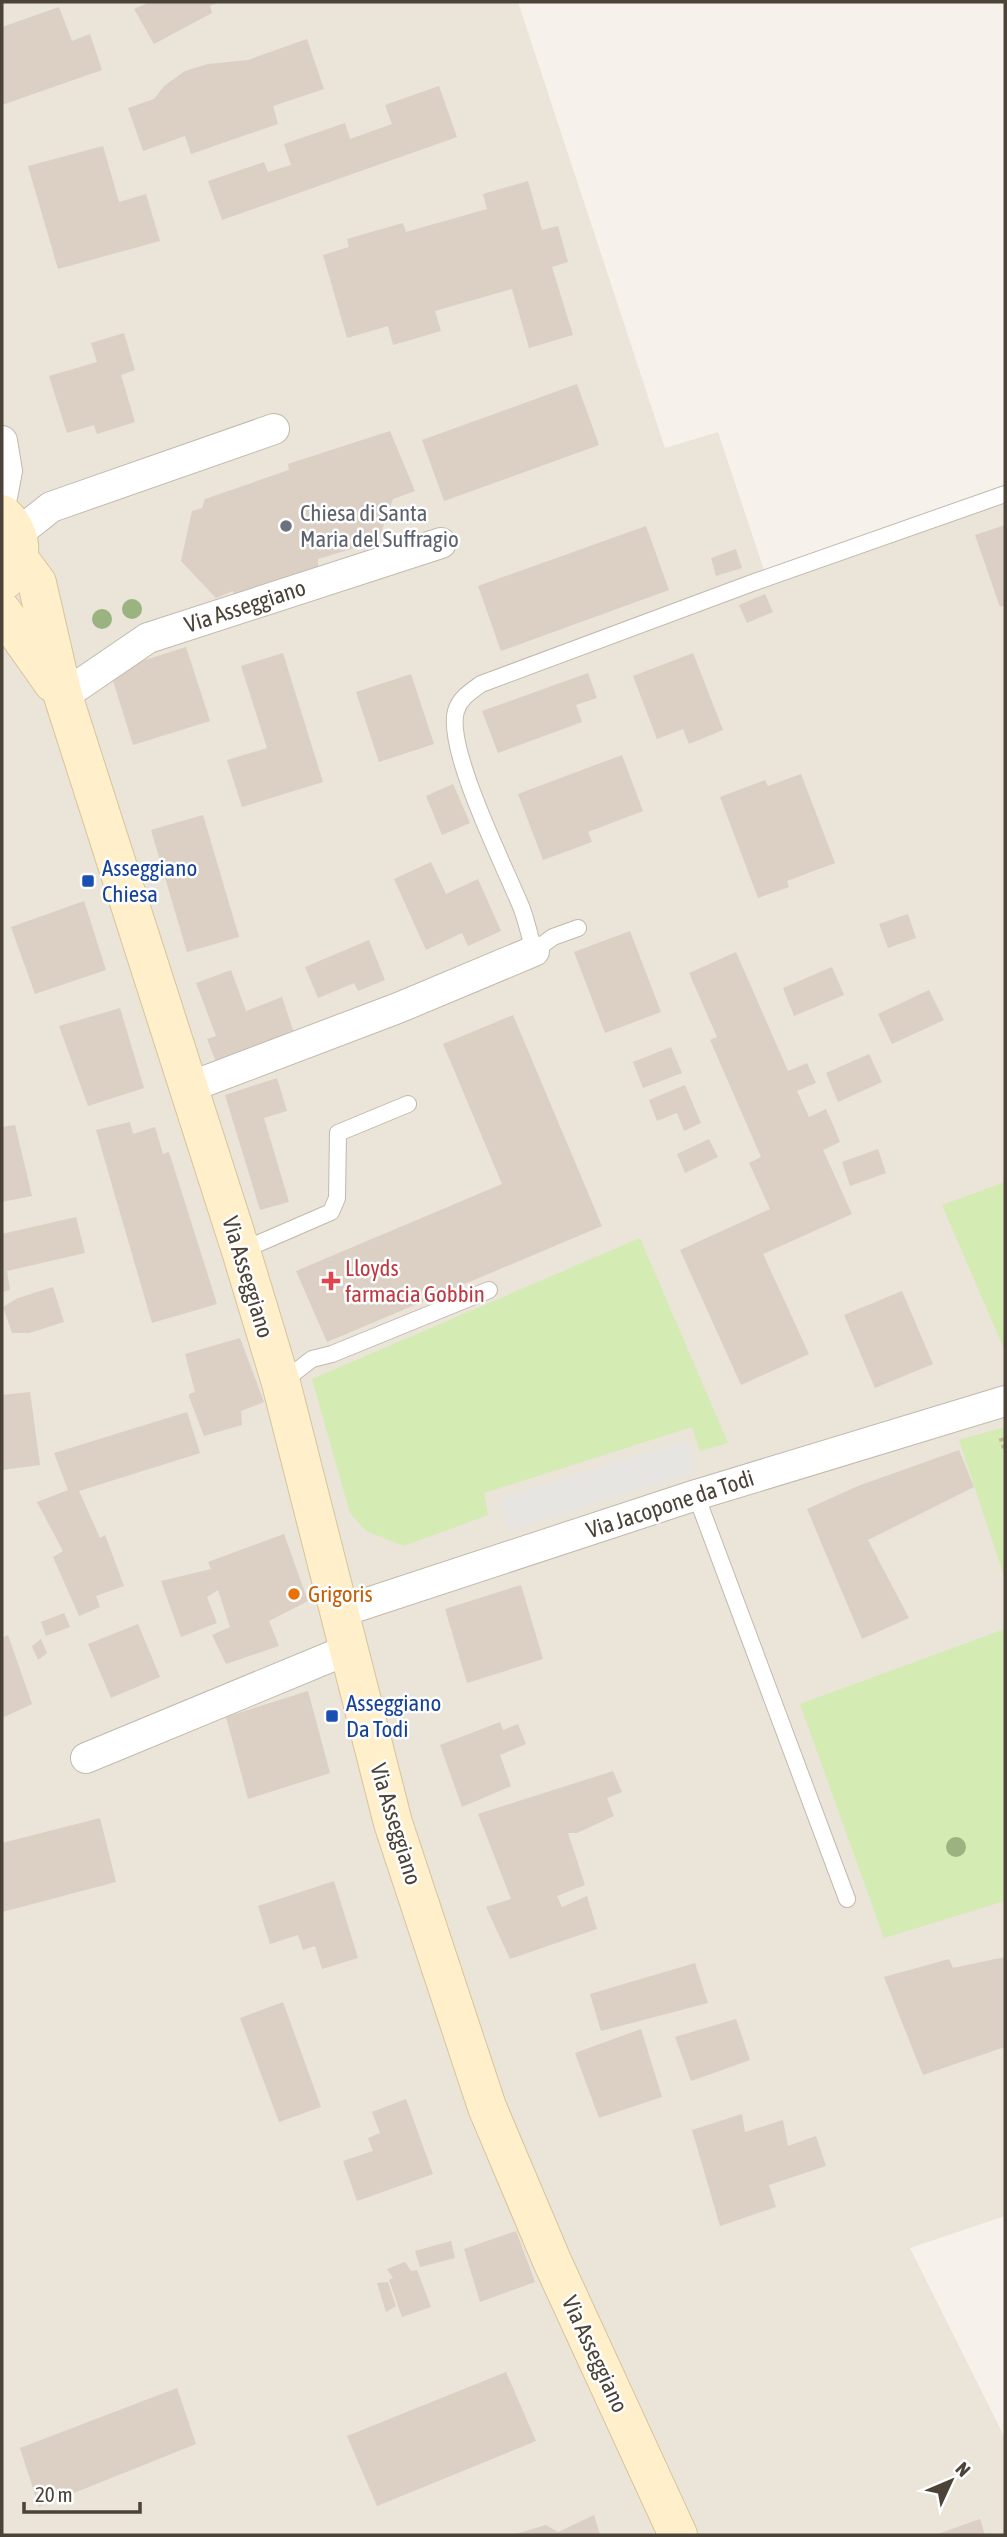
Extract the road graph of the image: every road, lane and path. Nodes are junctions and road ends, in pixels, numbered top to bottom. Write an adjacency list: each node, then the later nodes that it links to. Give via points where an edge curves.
1 (274, 429): 6 (street, Via Asseggiano, via 51,507)
2 (2, 441): 4 (street, via 7,471)
3 (1005, 494): 10 (lane, via 739,587 481,684 464,695 456,712 460,759)
4 (2, 497)
5 (441, 543): 8 (street, Via Asseggiano, via 148,638)
6 (10, 547): 8 (street, Via Asseggiano, via 37,583)
7 (2, 611): 8 (street, Via Asseggiano)
8 (63, 696): 11 (street, Via Asseggiano)
9 (578, 928): 10 (lane, via 553,937)
10 (534, 951): 11 (street, via 398,1009)
11 (187, 1088): 13 (street, Via Asseggiano)
12 (408, 1104): 13 (lane, via 338,1133 337,1198 331,1212)
13 (241, 1251): 15 (street, Via Asseggiano)
14 (489, 1290): 15 (lane, via 312,1359)
15 (281, 1383): 18 (street, Via Asseggiano)
16 (1005, 1401): 17 (street, Via Jacopone da Todi)
17 (696, 1495): 18 (street, Via Jacopone da Todi); 21 (lane)
18 (338, 1613): 19 (street, Via Asseggiano)
19 (347, 1650): 20 (street); 22 (street, Via Asseggiano, via 393,1823 487,2107)
20 (86, 1758)
21 (847, 1899)
22 (678, 2535)

